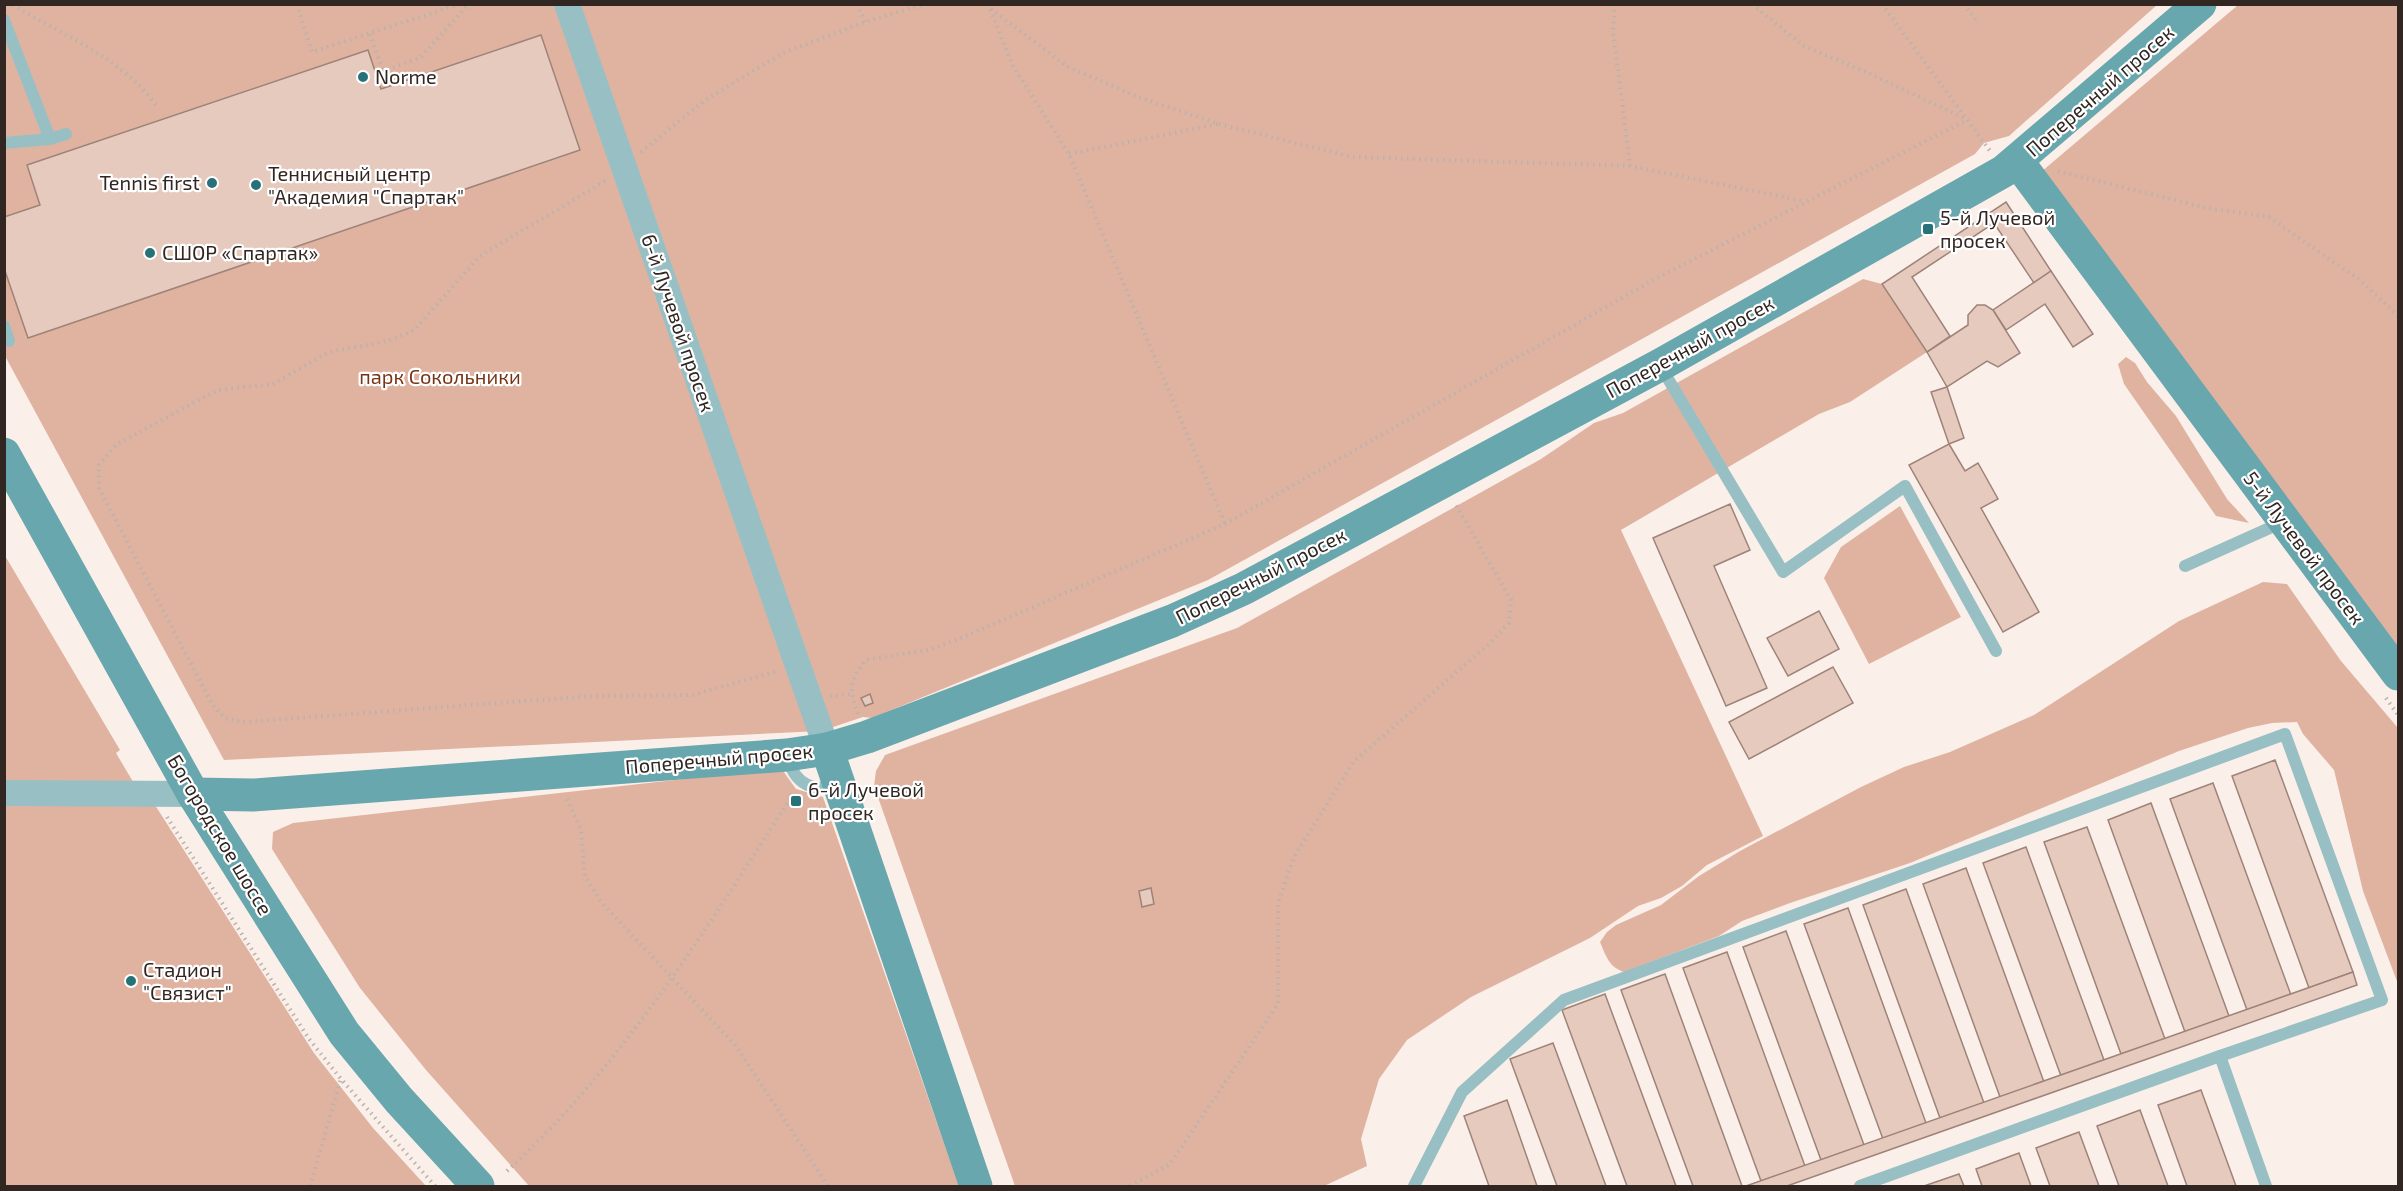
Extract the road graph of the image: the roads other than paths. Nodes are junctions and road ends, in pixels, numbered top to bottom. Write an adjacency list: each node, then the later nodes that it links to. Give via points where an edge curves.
1 (567, 4): 16 (street, 6-й Лучевой просек, via 633,161)
2 (2200, 4): 7 (street, Поперечный просек)
3 (4, 20): 5 (lane)
4 (66, 134): 5 (lane)
5 (50, 139): 6 (lane)
6 (4, 143)
7 (2018, 162): 10 (street, Поперечный просек); 12 (street, 5-й Лучевой просек)
8 (4, 326): 9 (lane)
9 (9, 340)
10 (1660, 365): 14 (lane, via 1783,572 1905,486); 16 (street, Поперечный просек, via 1233,594 1161,625)
11 (4, 454): 20 (street, Богородское шоссе)
12 (2284, 521): 13 (lane); 15 (street, 5-й Лучевой просек)
13 (2185, 566)
14 (1996, 651)
15 (2398, 674)
16 (827, 749): 17 (street, Поперечный просек); 18 (street, 6-й Лучевой просек)
17 (787, 755): 18 (lane, via 802,783 823,790); 20 (street, Поперечный просек, via 253,795)
18 (839, 785): 23 (street, 6-й Лучевой просек)
19 (4, 793): 20 (street)
20 (193, 794): 22 (street, Богородское шоссе, via 344,1033)
21 (2220, 1056): 24 (lane, via 2382,1000 2285,734 1564,1000 1462,1092); 25 (lane); 26 (lane)
22 (478, 1186)
23 (976, 1186)
24 (1414, 1186)
25 (1860, 1186)
26 (2266, 1186)

